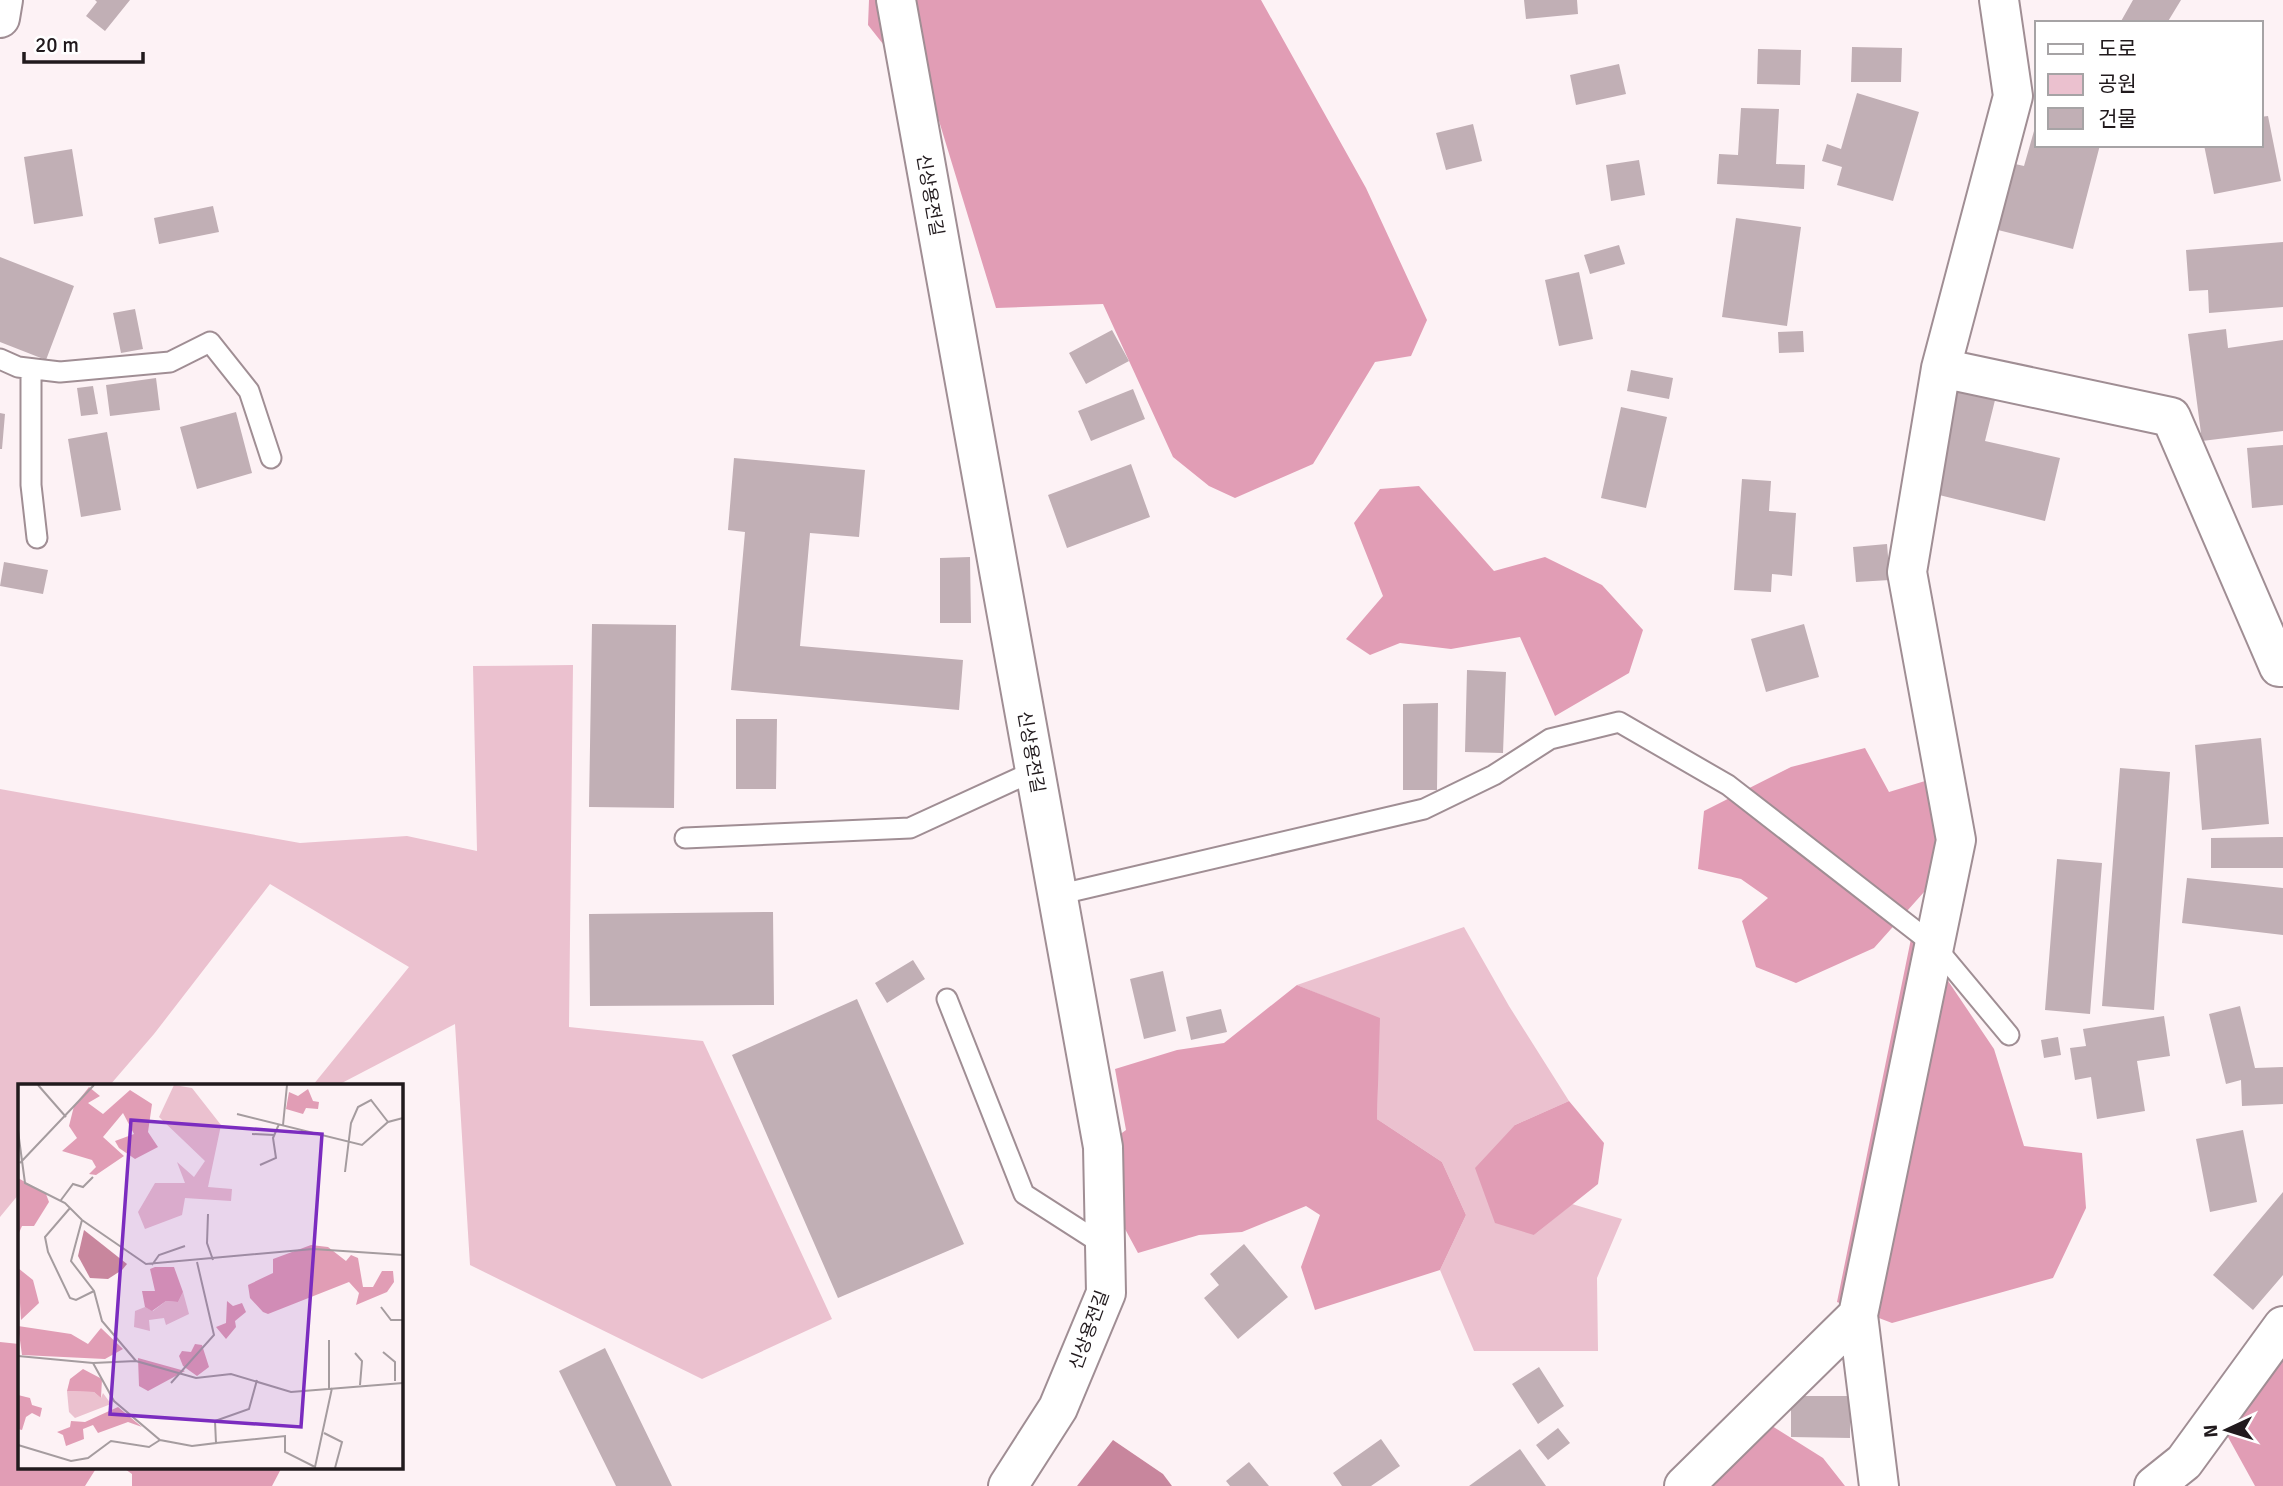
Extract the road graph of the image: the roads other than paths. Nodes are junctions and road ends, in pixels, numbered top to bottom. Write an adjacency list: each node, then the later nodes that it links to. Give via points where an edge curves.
1 (3, 0): 4 (street)
2 (896, 0): 11 (street, 신상용전길)
3 (1999, 0): 6 (street, via 2013,96)
4 (0, 18)
5 (0, 359): 7 (lane)
6 (1941, 368): 10 (street, via 2171,416 2279,667); 14 (street, via 1907,572 1956,840)
7 (31, 369): 8 (lane, via 60,372 170,362 210,342 249,391); 9 (lane, via 31,485)
8 (271, 458)
9 (37, 538)
10 (2283, 667)
11 (1034, 771): 12 (lane, via 910,828); 13 (street, 신상용전길)
12 (685, 838)
13 (1057, 895): 14 (lane, via 1424,809 1494,775 1550,739 1619,722 1728,785); 17 (street, 신상용전길, via 1103,1147)
14 (1934, 945): 16 (lane); 18 (street)
15 (947, 999): 17 (lane, via 1024,1194)
16 (2009, 1035)
17 (1105, 1246): 20 (street, 신상용전길, via 1106,1293 1058,1408)
18 (1858, 1315): 21 (street); 22 (street)
19 (2283, 1326): 23 (street, via 2184,1462)
20 (1008, 1486)
21 (1684, 1486)
22 (1879, 1486)
23 (2154, 1486)

